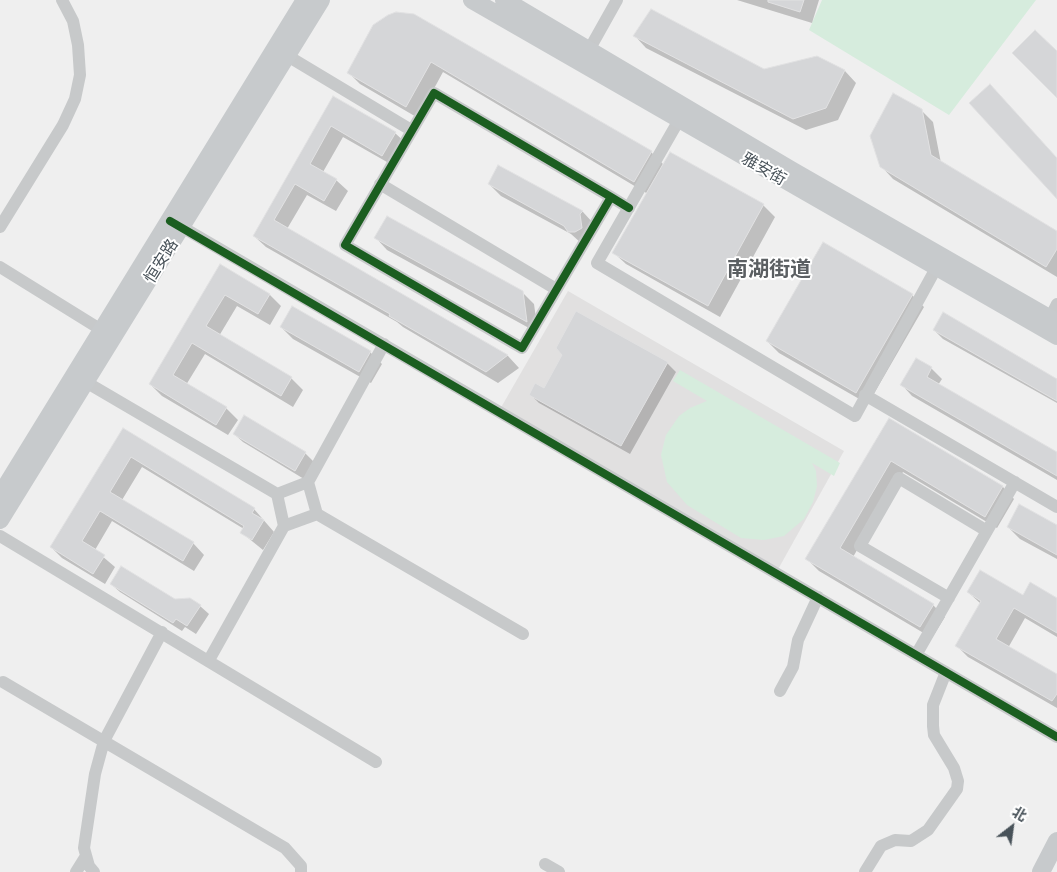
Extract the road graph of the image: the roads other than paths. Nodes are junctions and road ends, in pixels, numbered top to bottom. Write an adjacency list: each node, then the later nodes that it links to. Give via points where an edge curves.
1 (62, 0): 15 (street, via 73,21 78,45 80,75 75,99 64,125)
2 (305, 0): 8 (main road, 恒安路)
3 (321, 0): 8 (main road, 恒安路)
4 (472, 0): 9 (main road, 雅安街)
5 (504, 0): 7 (main road, 雅安街)
6 (617, 0): 7 (street)
7 (589, 50): 9 (main road, 雅安街)
8 (282, 53): 10 (street); 14 (main road, 恒安路)
9 (683, 113): 13 (street); 16 (main road, 雅安街, via 791,170)
10 (412, 130): 11 (street); 12 (street, via 434,93)
11 (380, 184): 18 (street); 18 (street, via 345,245 522,348)
12 (611, 197): 13 (street); 18 (street)
13 (628, 208): 24 (street, via 597,263 855,416)
14 (176, 224): 20 (main road, 恒安路); 22 (street)
15 (0, 227)
16 (940, 262): 19 (main road, 雅安街); 21 (main road, 雅安街); 24 (street)
17 (0, 267): 20 (street)
18 (556, 289)
19 (1055, 315)
20 (108, 334): 23 (main road, 恒安路)
21 (1057, 336)
22 (384, 344): 25 (street); 35 (street)
23 (80, 379): 27 (street); 28 (main road, 恒安路); 31 (main road, 恒安路)
24 (866, 395): 26 (street)
25 (308, 482): 27 (street); 30 (street)
26 (1015, 482): 29 (street); 33 (street)
27 (277, 494): 32 (street)
28 (0, 496)
29 (1057, 507)
30 (316, 514): 32 (street); 38 (street)
31 (0, 520)
32 (284, 526): 40 (street)
33 (987, 531): 36 (street); 36 (street, via 899,478 860,546)
34 (0, 536): 37 (street)
35 (818, 598): 39 (street); 43 (street, via 798,640 793,667)
36 (948, 598): 39 (street)
37 (162, 632): 40 (street); 45 (street)
38 (523, 634)
39 (916, 654): 41 (street)
40 (209, 660): 46 (street)
41 (946, 672): 44 (street); 54 (street, via 934,705 932,726 954,768 957,789 928,830 911,840 896,840 881,846)
42 (3, 682): 45 (street)
43 (780, 691)
44 (1057, 736)
45 (104, 741): 48 (street, via 87,815); 52 (street, via 285,848 301,866)
46 (376, 762)
47 (1057, 841): 55 (main road)
48 (86, 856): 50 (street); 51 (street)
49 (545, 864): 53 (street)
50 (76, 872)
51 (94, 872)
52 (301, 872)
53 (559, 872)
54 (865, 872)
55 (1041, 872)

